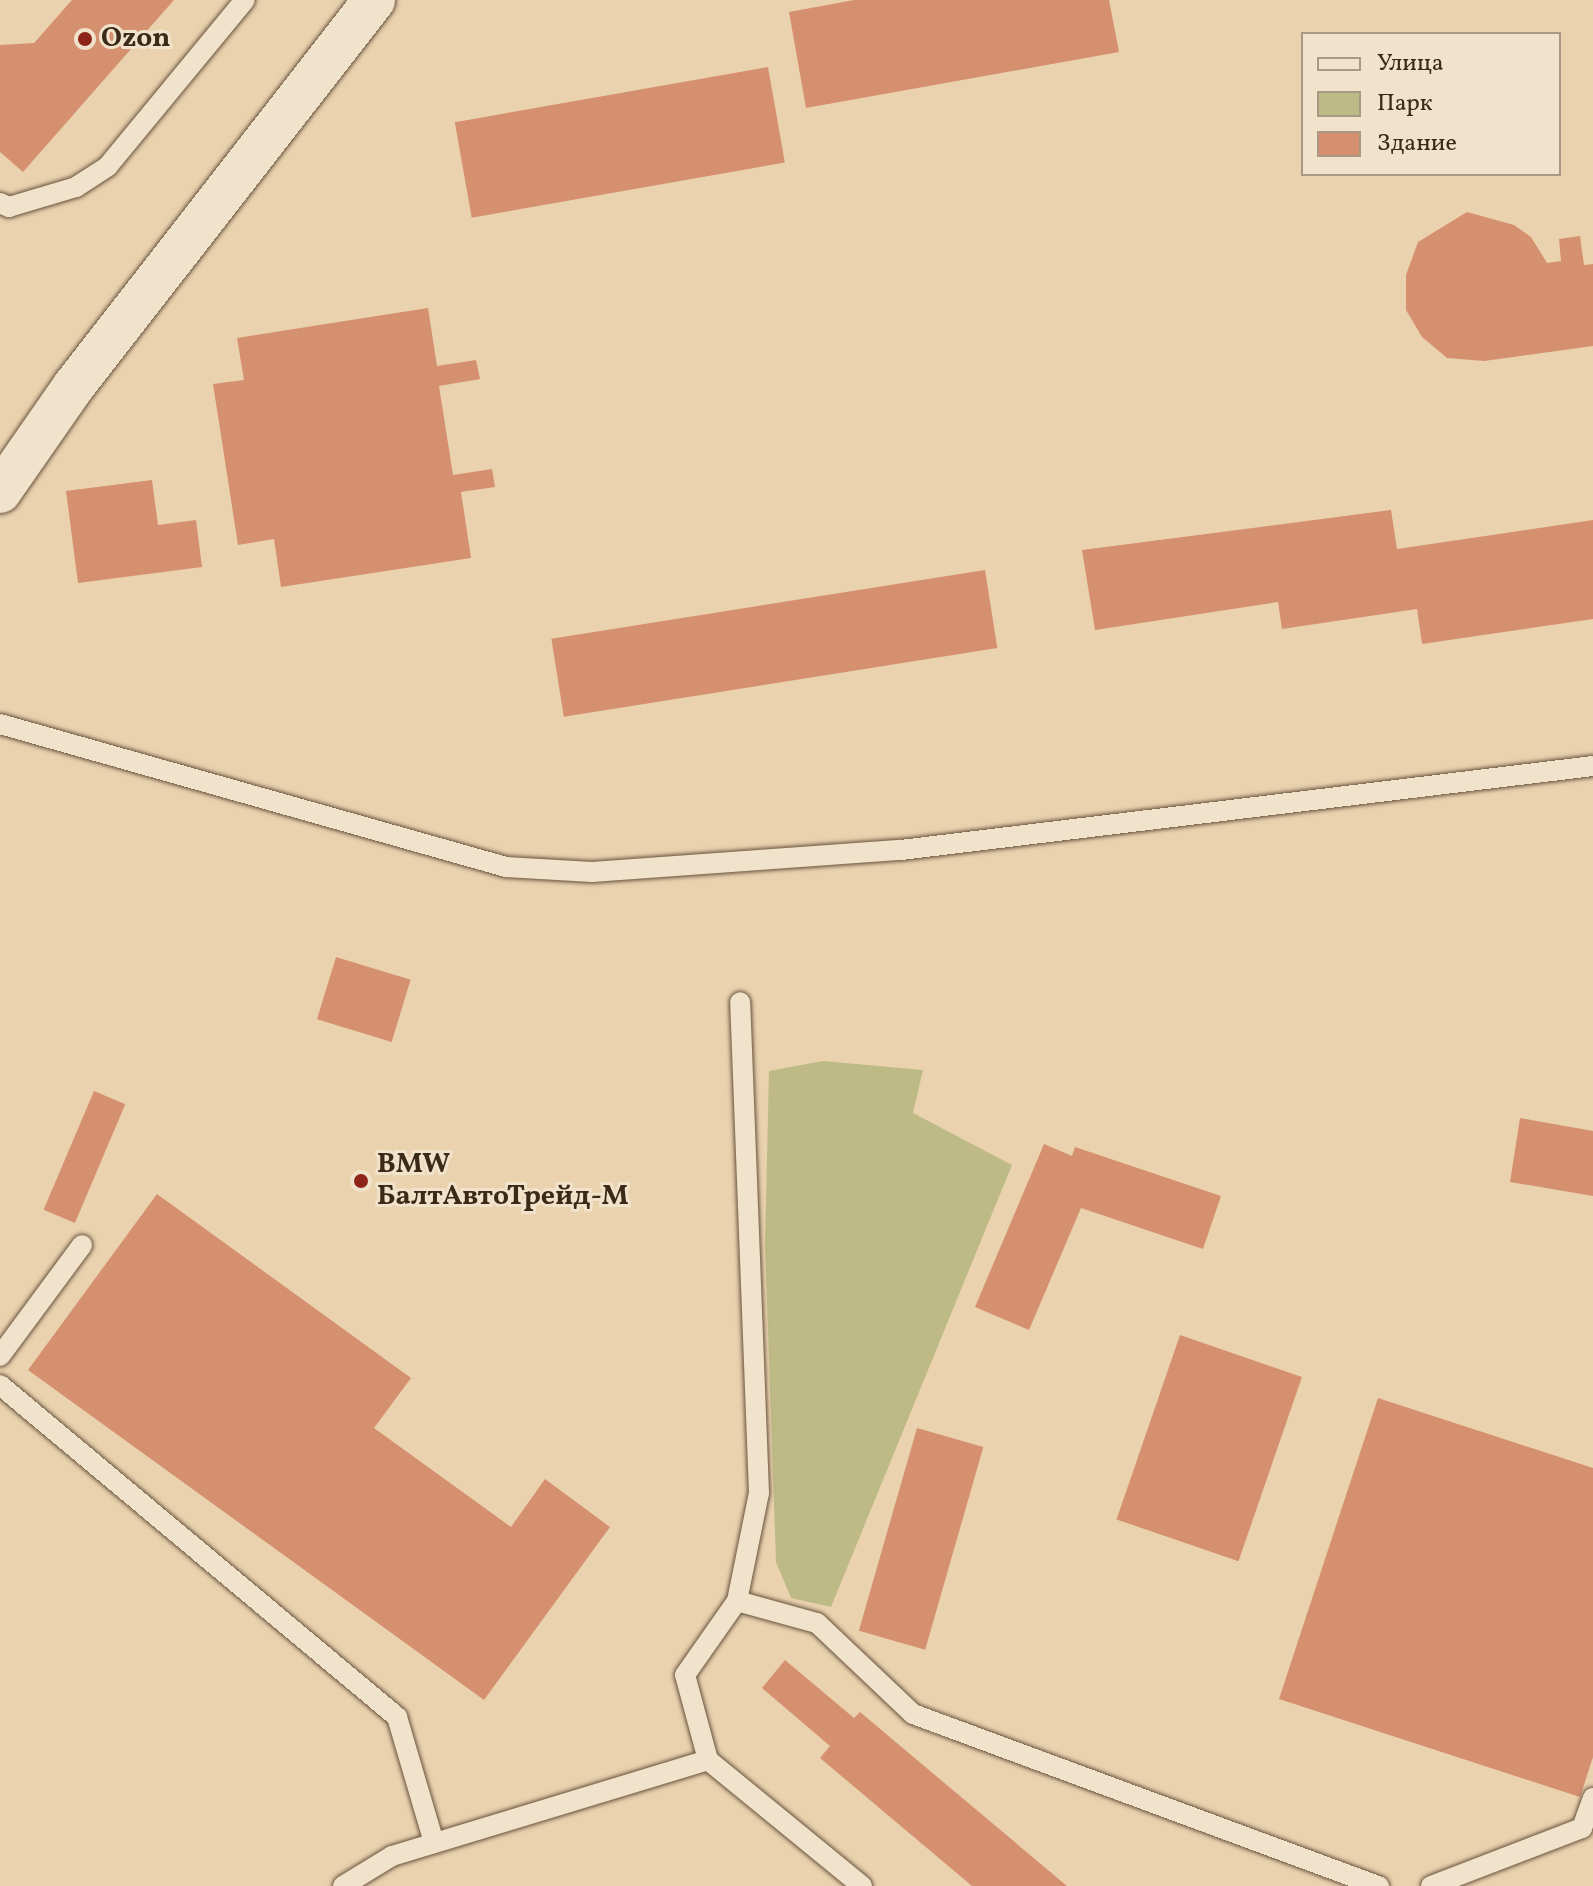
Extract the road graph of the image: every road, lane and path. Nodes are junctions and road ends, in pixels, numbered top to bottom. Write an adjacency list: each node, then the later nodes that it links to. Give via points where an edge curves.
1 (245, 0): 3 (lane, via 108,166 76,187 9,207)
2 (364, 4): 4 (street, via 73,387)
3 (0, 203)
4 (0, 492)
5 (0, 724): 6 (lane, via 506,867 592,872 901,850)
6 (1593, 766)
7 (740, 1002): 11 (lane, via 759,1493)
8 (82, 1245): 9 (lane)
9 (0, 1356)
10 (0, 1385): 14 (lane, via 397,1717)
11 (737, 1601): 12 (lane, via 685,1675); 17 (lane, via 817,1623 913,1714)
12 (708, 1760): 14 (lane); 16 (lane)
13 (1593, 1798): 18 (lane, via 1582,1828)
14 (434, 1843): 15 (lane, via 392,1856)
15 (343, 1886)
16 (862, 1886)
17 (1379, 1886)
18 (1431, 1886)

